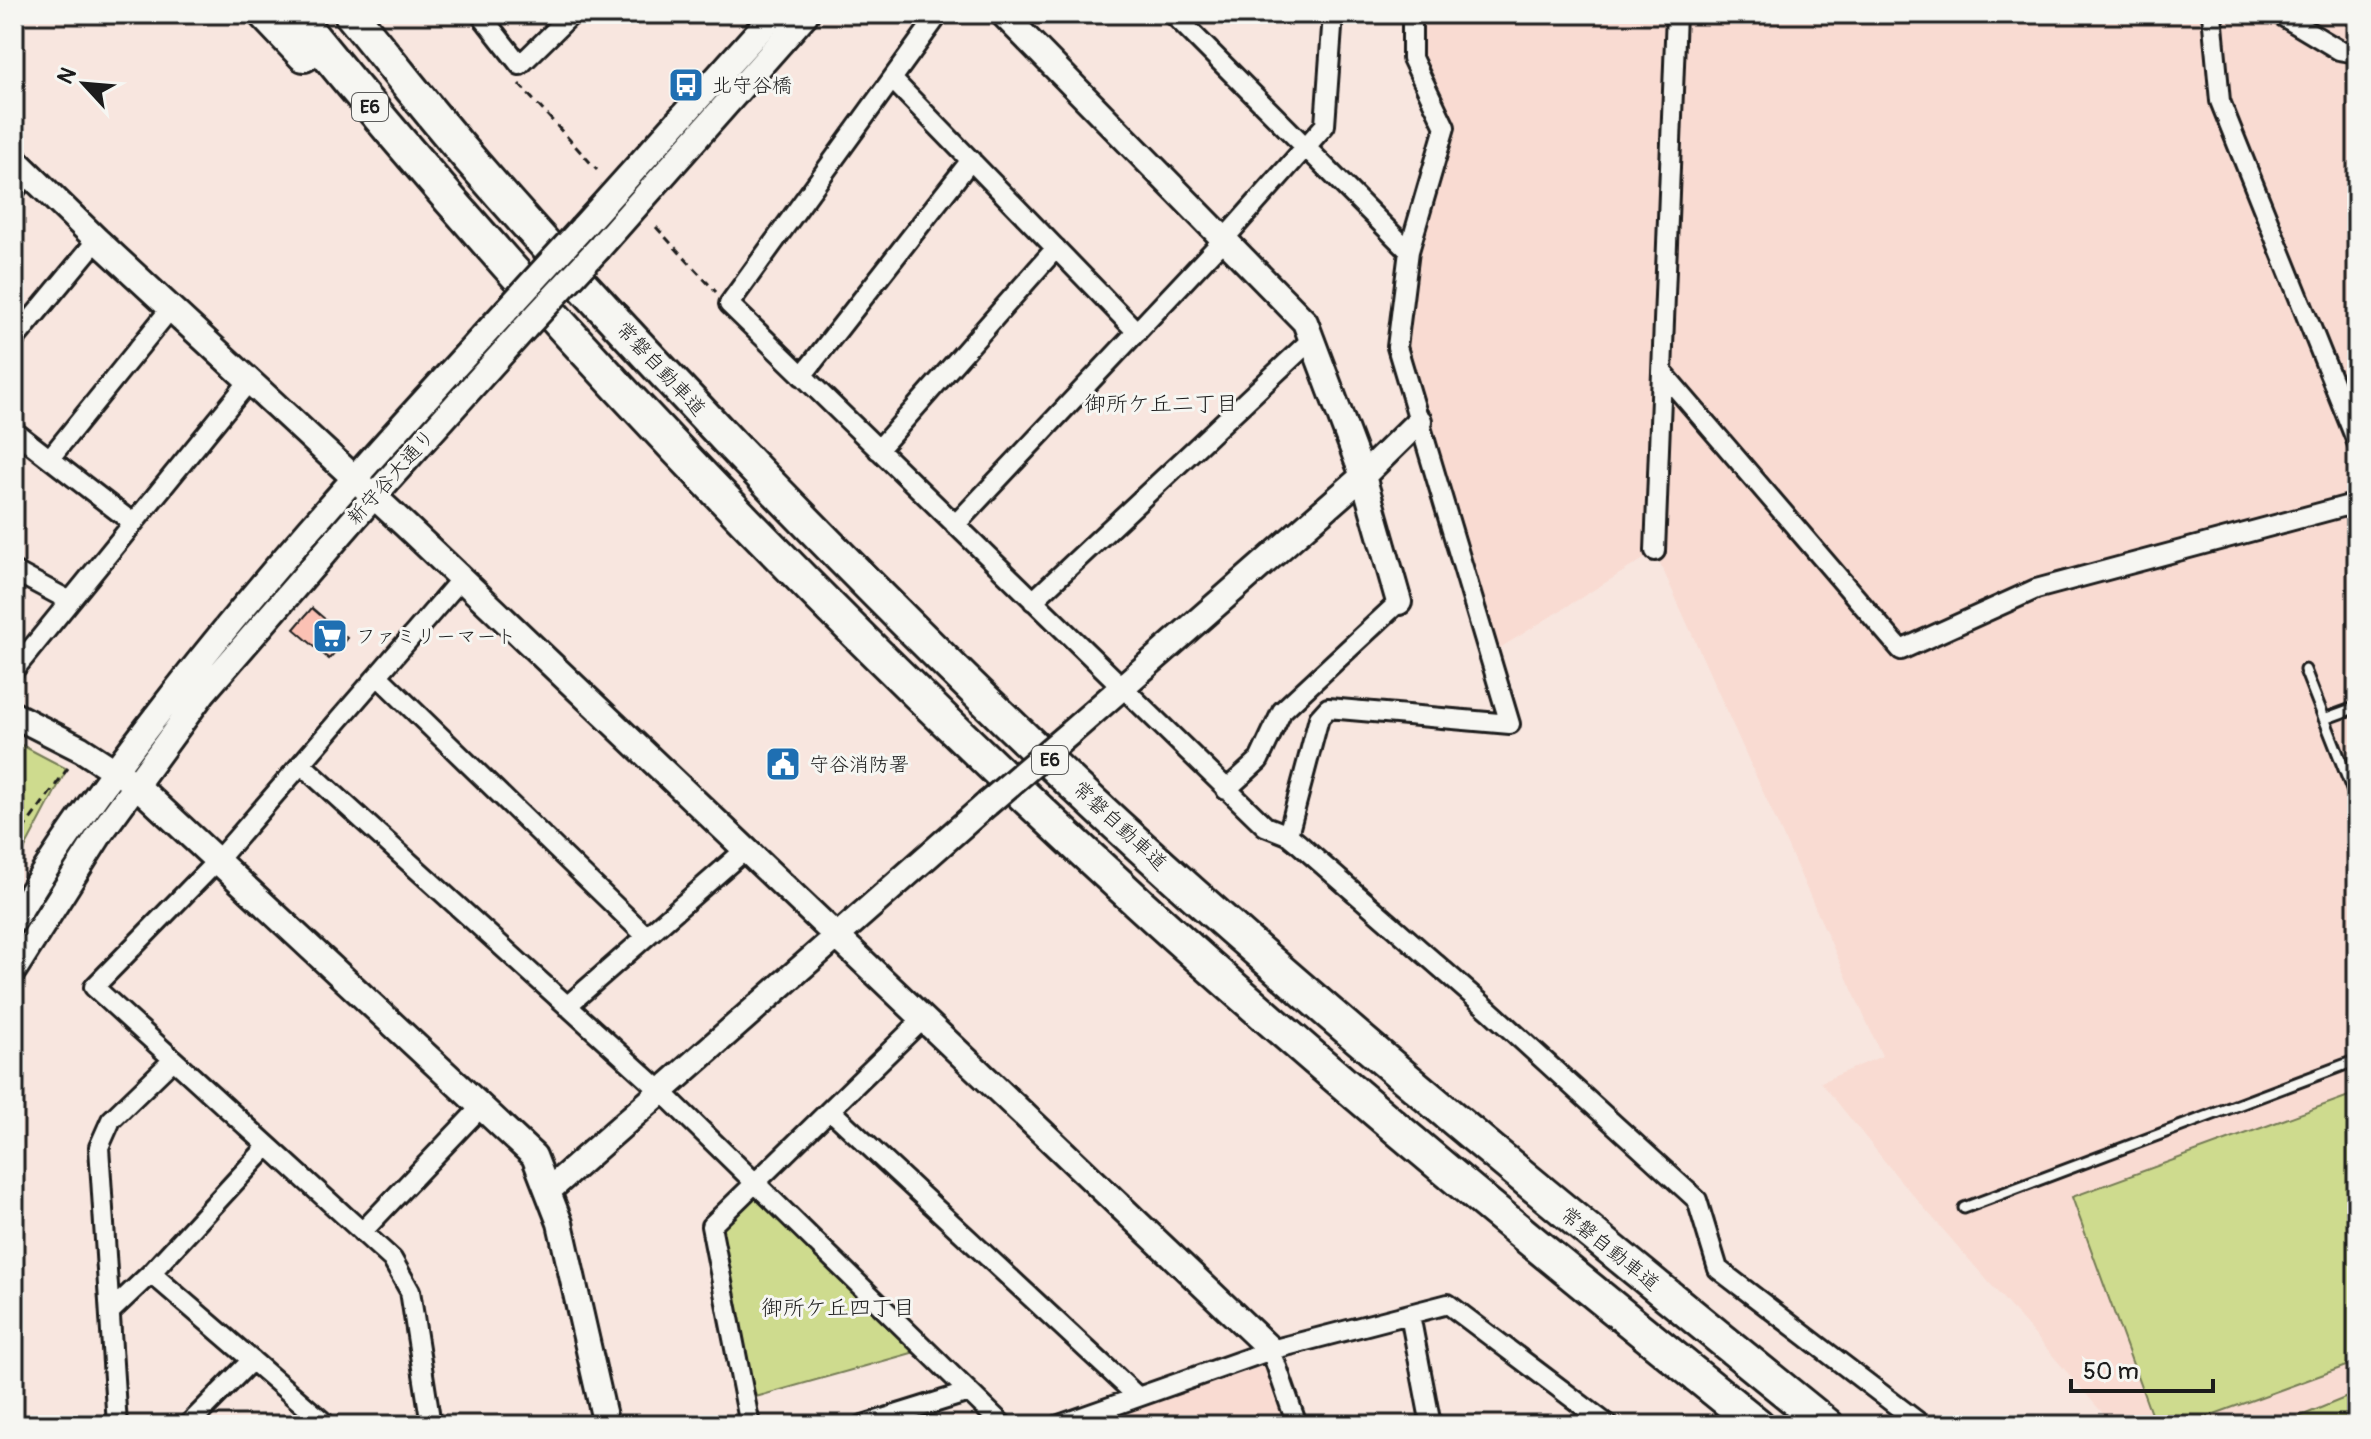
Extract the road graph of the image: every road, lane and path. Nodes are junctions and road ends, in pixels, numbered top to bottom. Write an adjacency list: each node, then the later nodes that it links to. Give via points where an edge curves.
1 (265, 14): 23 (highway)
2 (294, 14): 23 (highway, E6)
3 (351, 14): 109 (highway, 常磐自動車道 / E6, via 475,165 660,369 849,567 1004,717 1353,1034)
4 (480, 14): 17 (street)
5 (572, 14): 17 (street)
6 (774, 14): 43 (street, 新守谷大通り, bridge)
7 (806, 14): 44 (street, 新守谷大通り, bridge)
8 (939, 14): 18 (street)
9 (1003, 14): 25 (street)
10 (1173, 14): 19 (street)
11 (1333, 14): 19 (street, via 1325,125)
12 (1412, 14): 28 (street, via 1412,58 1445,127)
13 (1676, 14): 34 (street)
14 (2212, 14): 39 (street, via 2220,101)
15 (2279, 14): 16 (street, via 2339,50)
16 (2357, 53)
17 (520, 65): 21 (path, via 516,80)
18 (892, 79): 20 (street); 29 (street)
19 (1305, 148): 25 (street); 28 (street)
20 (971, 160): 27 (street); 35 (street)
21 (597, 170)
22 (19, 175): 26 (street)
23 (448, 199): 108 (highway, E6, via 631,401 817,594 1141,905 1330,1072)
24 (656, 227): 29 (path)
25 (1225, 238): 31 (street); 32 (street, via 1305,322)
26 (97, 240): 30 (street); 33 (street)
27 (1056, 248): 31 (street); 40 (street)
28 (1409, 251): 37 (street, via 1397,347)
29 (729, 304): 35 (street)
30 (171, 308): 36 (street); 41 (street)
31 (1137, 332): 47 (street)
32 (1312, 339): 42 (street); 52 (street)
33 (14, 340)
34 (1664, 374): 45 (street, via 1901,650 2036,589); 48 (street)
35 (802, 376): 40 (street)
36 (250, 380): 43 (street); 46 (street)
37 (1419, 421): 42 (street); 67 (street, via 1510,724 1328,708 1319,718)
38 (14, 431): 41 (street)
39 (2357, 442)
40 (878, 450): 47 (street)
41 (50, 458): 46 (street)
42 (1363, 476): 53 (street); 57 (street)
43 (353, 477): 44 (street); 63 (street, 新守谷大通り)
44 (374, 496): 50 (street); 64 (street, 新守谷大通り, via 203,693)
45 (2357, 503)
46 (133, 523): 51 (street)
47 (955, 525): 52 (street)
48 (1655, 551)
49 (14, 571): 51 (street)
50 (461, 579): 56 (street); 69 (street)
51 (70, 601): 54 (street)
52 (1033, 601): 57 (street)
53 (1399, 602): 65 (street, via 1282,711 1259,760)
54 (14, 670)
55 (2305, 670): 60 (lane)
56 (378, 676): 62 (street); 72 (street)
57 (1122, 685): 65 (street); 73 (street, bridge)
58 (2357, 707): 60 (lane)
59 (14, 715): 63 (street)
60 (2324, 719): 66 (lane)
61 (72, 762): 68 (path)
62 (301, 764): 70 (street); 75 (street)
63 (115, 769): 64 (street); 71 (street, 新守谷大通り)
64 (135, 784): 70 (street); 74 (street, 新守谷大通り)
65 (1226, 790): 67 (street, via 1265,826)
66 (2357, 802)
67 (1288, 835): 110 (street, via 1697,1200 1718,1269)
68 (14, 842)
69 (745, 850): 72 (street); 73 (street)
70 (217, 861): 77 (street, via 94,987); 80 (street)
71 (14, 920)
72 (645, 935): 75 (street)
73 (835, 937): 76 (street); 79 (street)
74 (14, 970)
75 (567, 1006): 79 (street)
76 (923, 1019): 81 (street); 90 (street)
77 (173, 1060): 82 (street); 88 (street, via 111,1120 99,1147)
78 (2357, 1060): 85 (lane)
79 (661, 1091): 83 (street); 84 (street)
80 (481, 1107): 84 (street, via 534,1156); 86 (street)
81 (830, 1110): 83 (street); 94 (street)
82 (268, 1146): 86 (street); 87 (street)
83 (755, 1183): 93 (street); 101 (street, via 711,1226)
84 (548, 1191): 100 (street)
85 (1964, 1208)
86 (362, 1232): 99 (street, via 392,1259 410,1291)
87 (151, 1273): 88 (street); 91 (street)
88 (111, 1311): 96 (street)
89 (1410, 1315): 90 (street); 106 (street); 107 (street, via 1448,1304)
90 (1271, 1350): 94 (street); 105 (street)
91 (252, 1360): 97 (street); 98 (street)
92 (14, 1374): 95 (path)
93 (969, 1392): 102 (street); 103 (street)
94 (1138, 1397): 104 (street)
95 (22, 1425)
96 (117, 1425)
97 (188, 1425)
98 (327, 1425)
99 (431, 1425)
100 (606, 1425)
101 (750, 1425)
102 (863, 1425)
103 (1003, 1425)
104 (1059, 1425)
105 (1297, 1425)
106 (1431, 1425)
107 (1608, 1425)
108 (1758, 1425)
109 (1827, 1425)
110 (1922, 1425)

